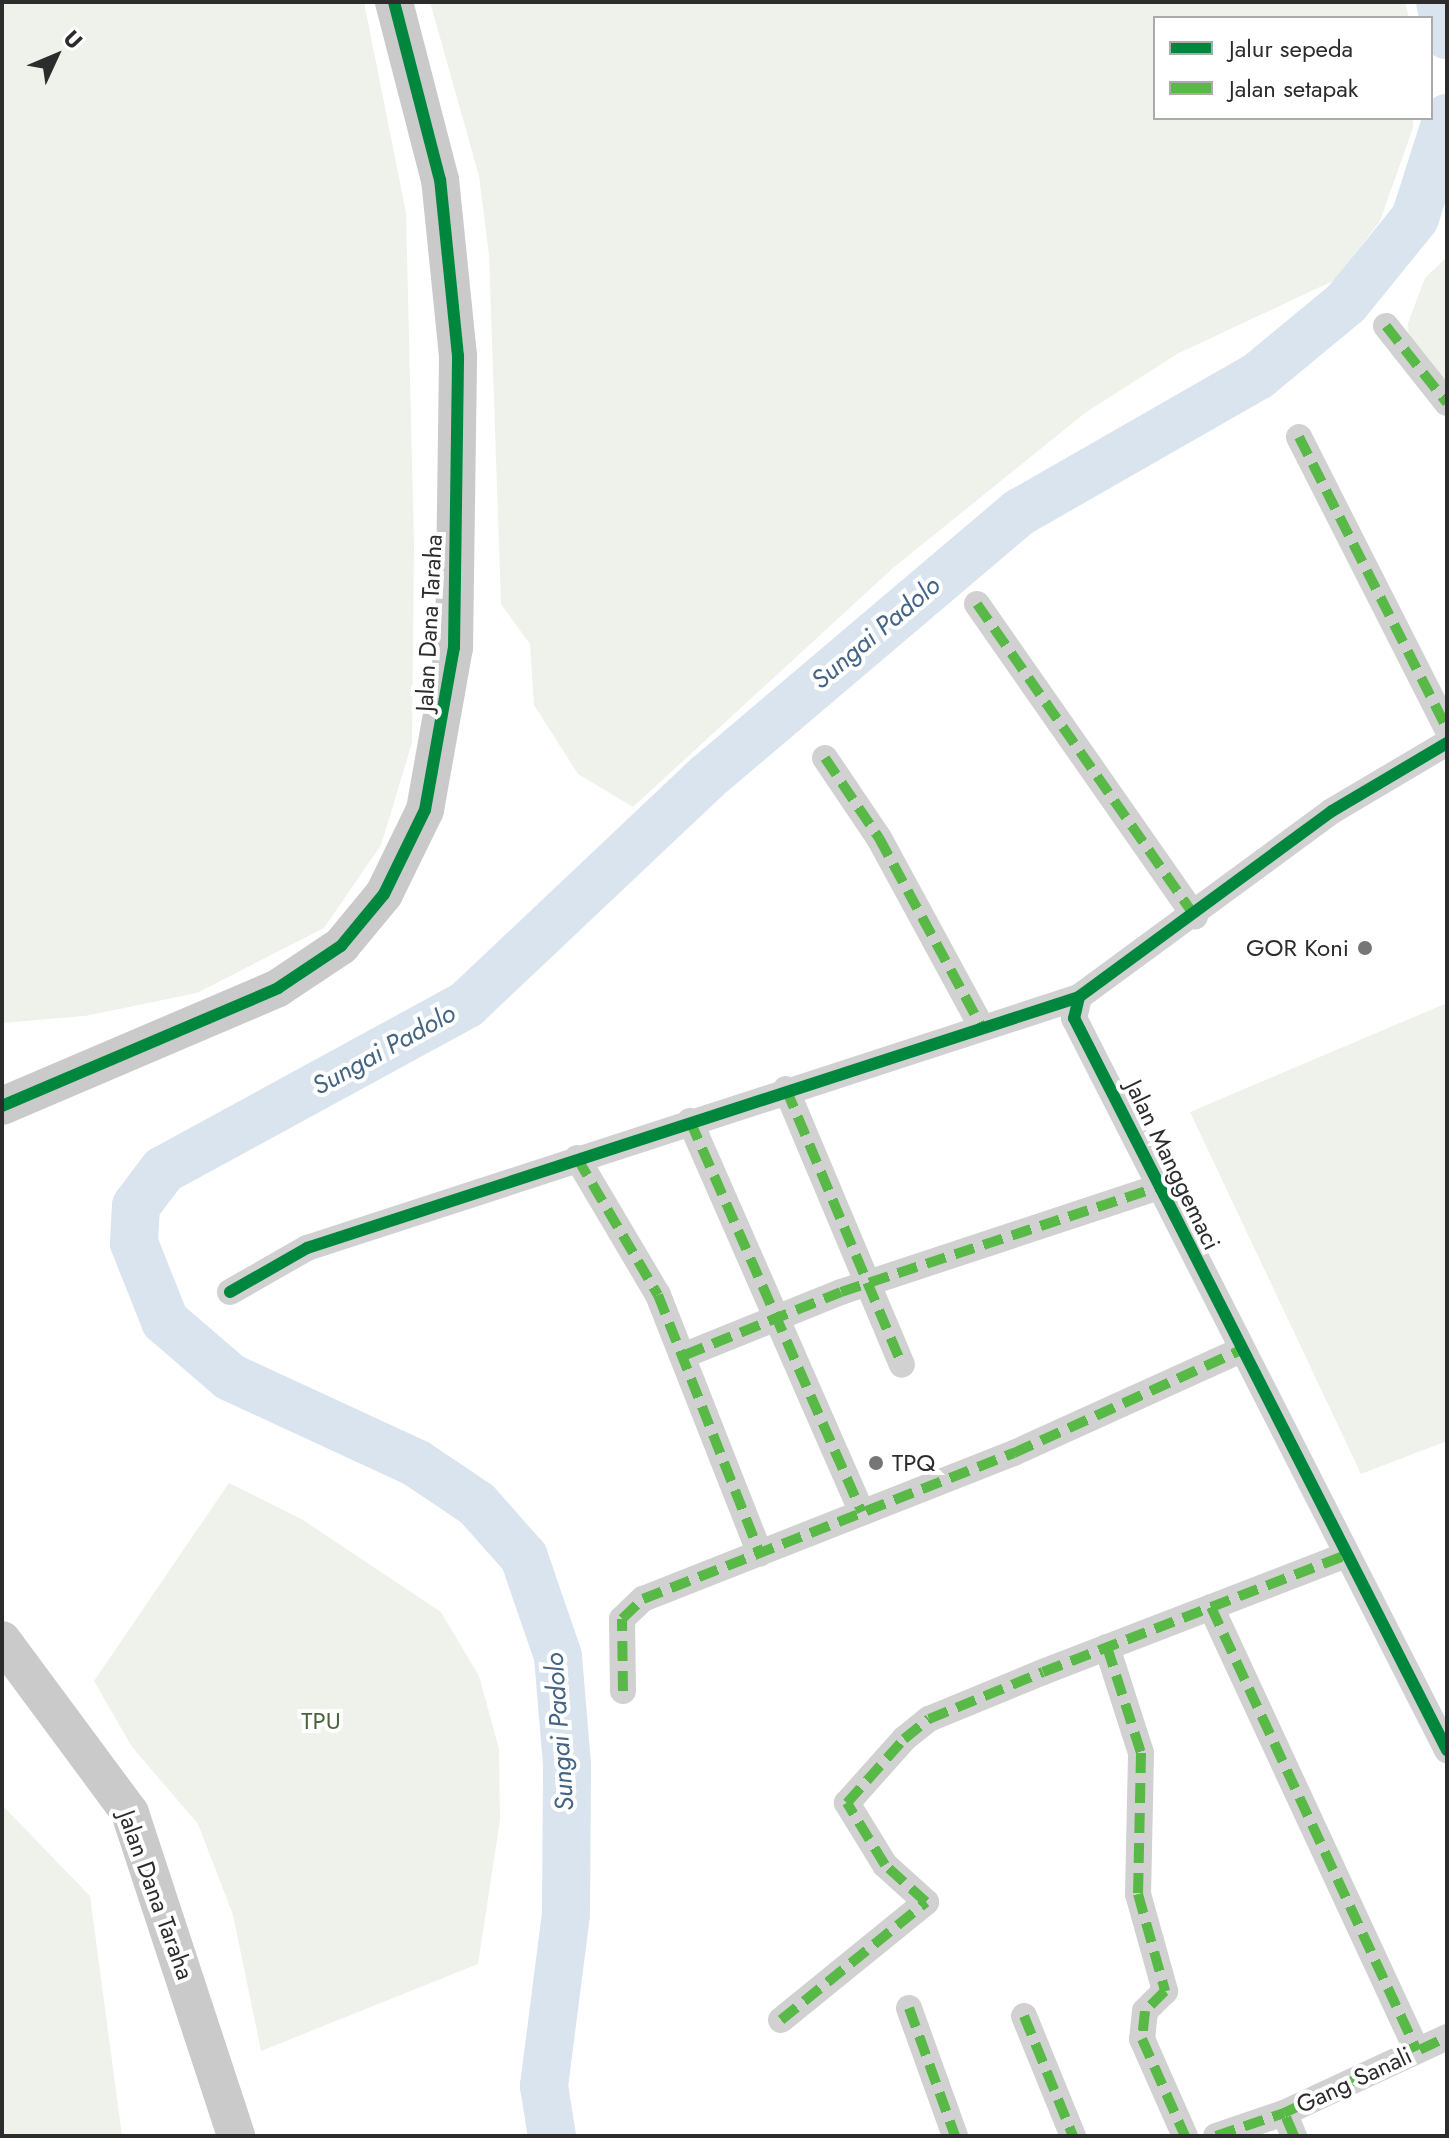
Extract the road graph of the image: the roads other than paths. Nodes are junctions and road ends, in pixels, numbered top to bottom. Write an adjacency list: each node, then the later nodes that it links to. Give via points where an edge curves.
1 (394, 2): 13 (street, Jalan Dana Taraha, via 440,180 458,356 454,648 425,810 384,894 341,946 278,988)
2 (1386, 326): 3 (street)
3 (1447, 403)
4 (1299, 437): 6 (street)
5 (977, 604): 9 (street)
6 (1447, 729)
7 (1447, 743): 9 (street, via 1332,811)
8 (825, 758): 11 (street, via 879,838)
9 (1195, 916): 10 (street)
10 (1079, 997): 11 (street); 16 (street, Jalan Manggemaci, via 1074,1018)
11 (980, 1024): 12 (street)
12 (786, 1089): 14 (street); 17 (street)
13 (2, 1106)
14 (690, 1121): 15 (street); 19 (street)
15 (577, 1158): 18 (street, via 307,1248); 21 (street)
16 (1159, 1187): 17 (street); 20 (street, Jalan Manggemaci)
17 (868, 1283): 19 (street); 22 (street)
18 (230, 1292)
19 (778, 1317): 21 (street); 23 (street)
20 (1241, 1350): 23 (street, via 1014,1453); 25 (street, Jalan Manggemaci)
21 (685, 1355): 24 (street)
22 (902, 1365)
23 (862, 1512): 24 (street)
24 (760, 1554): 29 (street, via 633,1606 619,1638)
25 (1344, 1556): 26 (street); 30 (street, Jalan Manggemaci)
26 (1211, 1607): 28 (street); 35 (street)
27 (2, 1640): 37 (street, Jalan Dana Taraha, via 130,1813)
28 (1107, 1647): 33 (street, via 929,1719 870,1771 847,1803 851,1818 926,1902); 40 (street, via 1141,1753 1138,1894 1165,1991 1145,2011 1142,2039)
29 (623, 1691)
30 (1447, 1750)
31 (909, 2008): 38 (street)
32 (1024, 2016): 39 (street)
33 (781, 2020)
34 (1447, 2037): 35 (street, Gang Sanali)
35 (1417, 2051): 36 (street, Gang Sanali)
36 (1289, 2124): 41 (street, Gang Sanali)
37 (236, 2136)
38 (955, 2136)
39 (1073, 2136)
40 (1185, 2136)
41 (1216, 2136)

